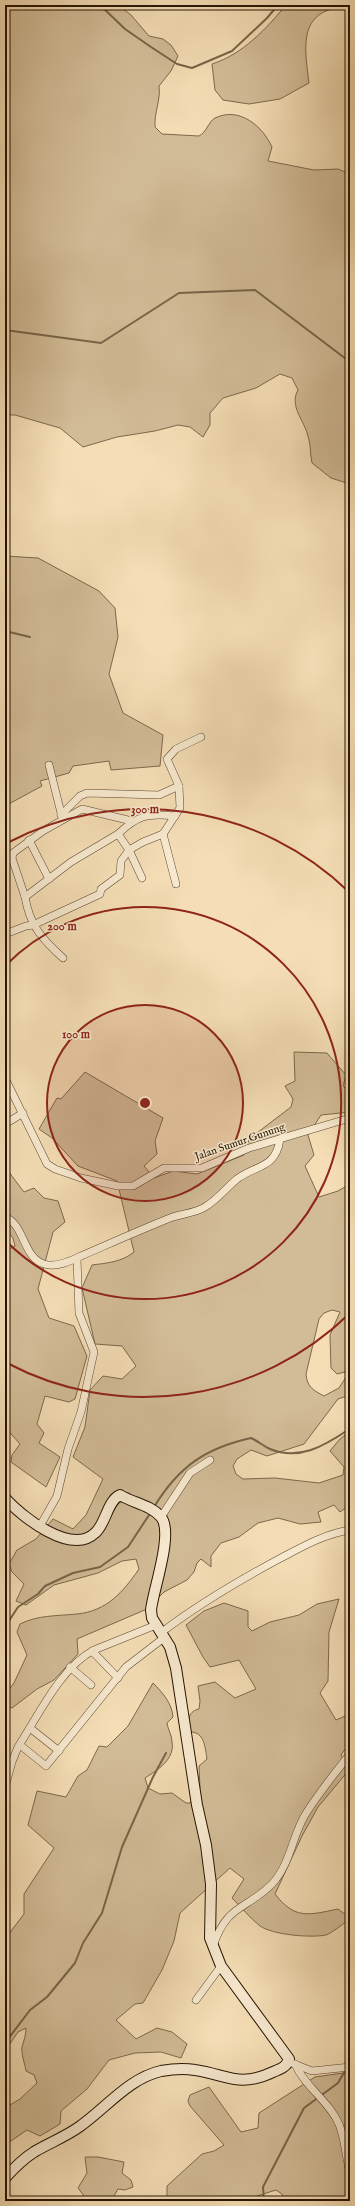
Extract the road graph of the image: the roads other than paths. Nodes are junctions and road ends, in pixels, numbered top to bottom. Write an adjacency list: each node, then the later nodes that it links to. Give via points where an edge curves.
1 (201, 737): 3 (street, via 176,749 167,759)
2 (49, 765): 5 (street)
3 (179, 786): 4 (street, via 181,800); 5 (street, via 160,795 87,793 80,796)
4 (176, 816): 6 (street, via 144,816); 8 (street)
5 (62, 817): 6 (street, via 82,809); 9 (street)
6 (132, 821): 7 (street)
7 (118, 834): 10 (street); 12 (street)
8 (163, 834): 10 (street); 13 (street)
9 (29, 840): 12 (street); 14 (street, via 16,850 12,858)
10 (129, 850): 11 (street); 15 (street, via 120,861 120,875 101,889 100,894)
11 (142, 878)
12 (48, 879): 14 (street)
13 (176, 884)
14 (25, 897): 15 (street)
15 (33, 925): 16 (street); 17 (street, via 44,941)
16 (5, 934)
17 (63, 958)
18 (5, 1078): 19 (street, Jalan Sumur Gunung)
19 (23, 1113): 21 (street); 22 (street, Jalan Sumur Gunung, via 47,1164 81,1178 118,1186 133,1186 164,1168 202,1168 233,1153)
20 (350, 1118): 22 (street, Jalan Sumur Gunung)
21 (5, 1124)
22 (280, 1139): 24 (street, via 278,1150 263,1167 244,1174 204,1208 135,1232)
23 (5, 1217): 24 (street, via 17,1226 34,1259 43,1264 58,1264)
24 (76, 1259): 28 (street, via 79,1313 94,1352 81,1412 56,1496)
25 (210, 1460): 27 (street, via 190,1473)
26 (5, 1498): 28 (street)
27 (155, 1512): 28 (street, via 120,1495 96,1533 77,1540 61,1538); 30 (street, via 166,1533 151,1610)
28 (40, 1526)
29 (350, 1530): 30 (street, via 334,1533 309,1544 232,1584)
30 (161, 1631): 31 (street); 33 (street); 40 (street, via 174,1656 197,1804 206,1845 211,1884 209,1925)
31 (92, 1651): 32 (street); 33 (street)
32 (70, 1667): 34 (street); 35 (street)
33 (118, 1678): 37 (street)
34 (91, 1685)
35 (30, 1728): 36 (street); 37 (street)
36 (20, 1744): 37 (street, via 45,1766); 39 (street)
37 (59, 1751)
38 (349, 1758): 40 (street, via 305,1815 278,1875 271,1884 225,1920)
39 (5, 1787)
40 (213, 1946): 41 (street)
41 (221, 1966): 42 (street); 43 (street)
42 (196, 2000)
43 (292, 2063): 44 (street, via 312,2071); 45 (street, via 339,2124); 46 (street, via 246,2081 194,2070 160,2072 147,2076 133,2084 78,2128 30,2155)
44 (350, 2067)
45 (350, 2173)
46 (5, 2178)

